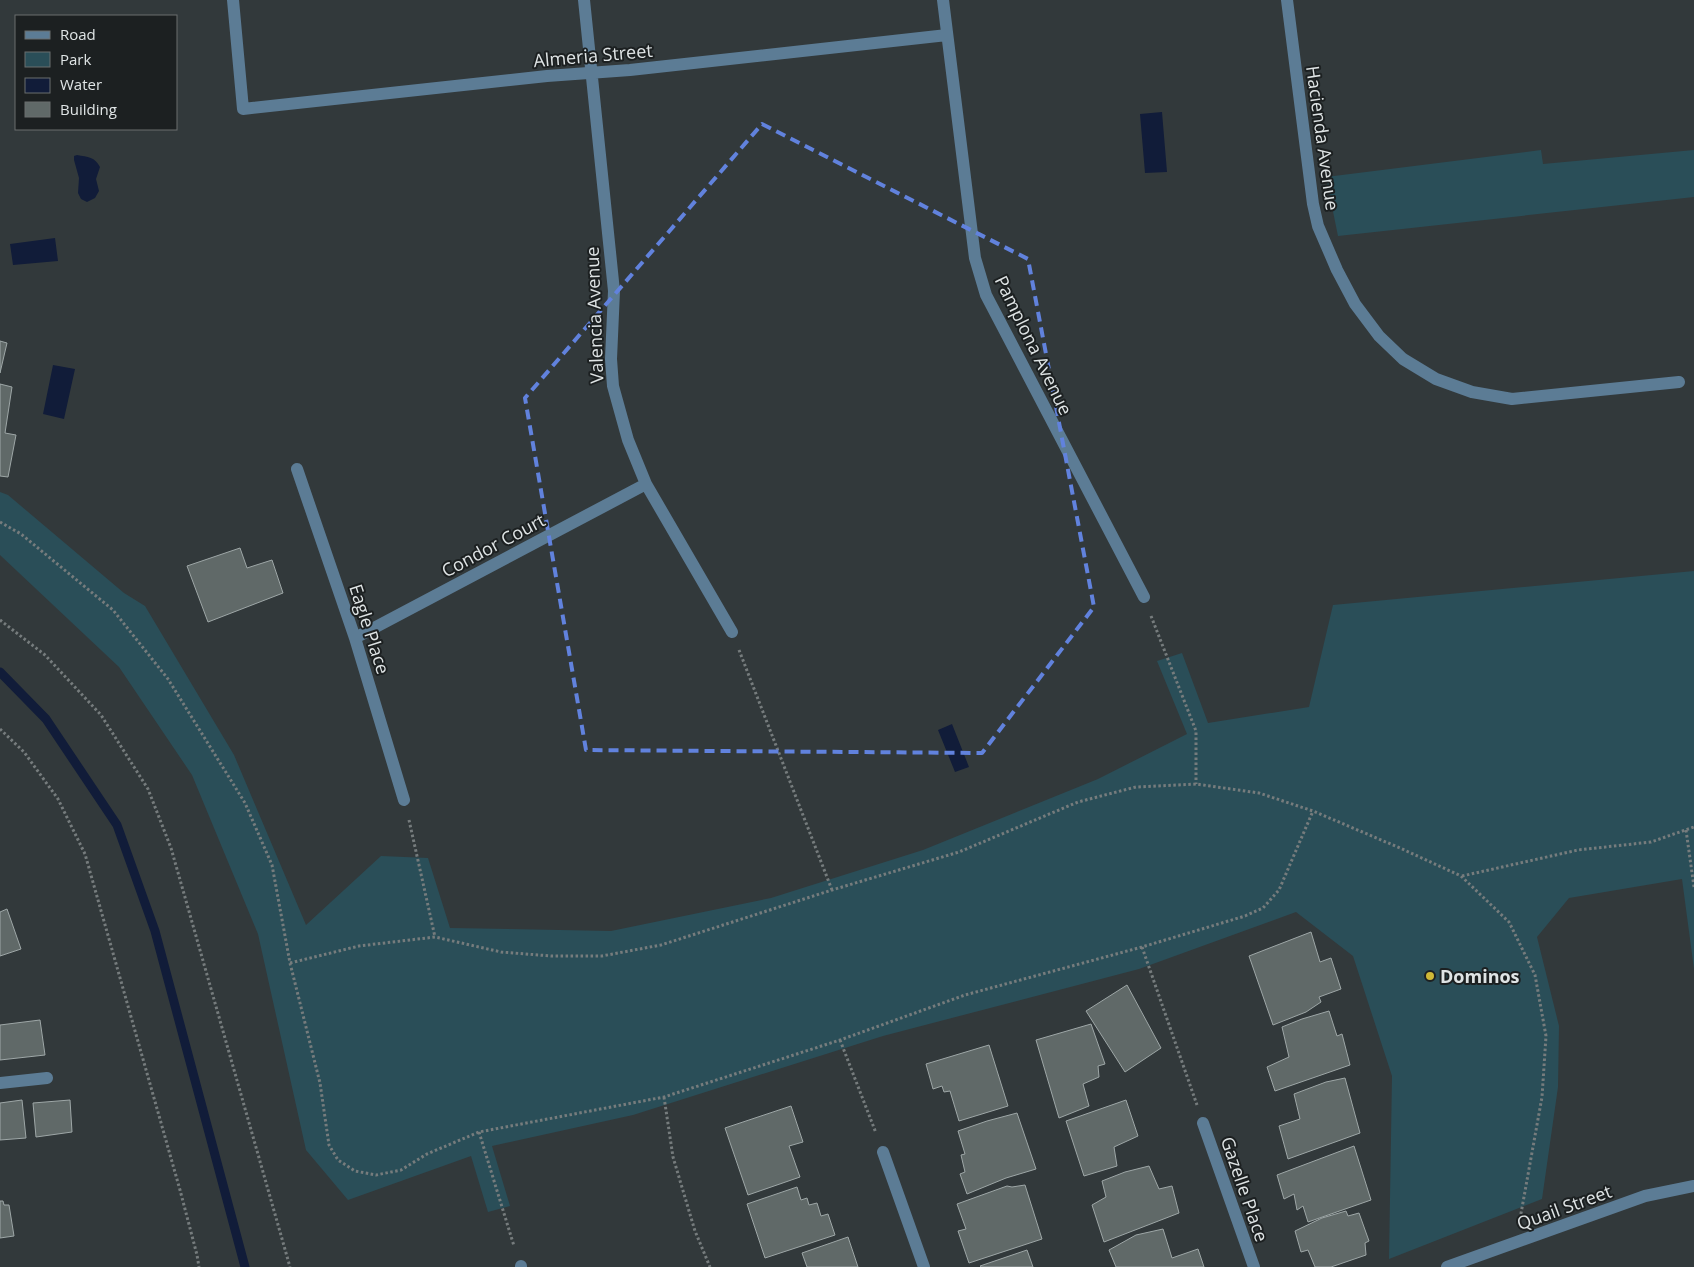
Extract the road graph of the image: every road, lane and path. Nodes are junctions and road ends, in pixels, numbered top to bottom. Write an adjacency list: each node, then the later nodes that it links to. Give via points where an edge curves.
1 (233, 0): 6 (street, Almeria Street, via 243,109)
2 (584, 0): 6 (street, Valencia Avenue)
3 (943, 0): 5 (street, Pamplona Avenue)
4 (1287, 0): 7 (street, Hacienda Avenue, via 1318,226 1355,304 1379,336 1403,359 1436,379 1472,392 1512,399)
5 (947, 36): 6 (street, Almeria Street); 11 (street, Pamplona Avenue, via 975,258 986,295)
6 (591, 73): 9 (street, Valencia Avenue, via 614,291 613,386 628,440)
7 (1679, 382)
8 (298, 469): 14 (street, Eagle Place)
9 (646, 484): 13 (street, Valencia Avenue); 14 (street, Condor Court)
10 (0, 522): 26 (path, via 21,534 113,610 168,679 246,803 272,865)
11 (1144, 597): 16 (path, via 1196,731)
12 (0, 620): 37 (path, via 45,655 101,715 148,789 171,848)
13 (732, 632): 23 (path)
14 (356, 638): 17 (street, Eagle Place)
15 (0, 729): 36 (path, via 24,752 58,799 85,854)
16 (1196, 784): 18 (path, via 1259,793); 23 (path, via 1136,787 1078,802 959,852)
17 (404, 800): 24 (path)
18 (1313, 811): 21 (path); 25 (path, via 1279,890 1263,908)
19 (1694, 827): 20 (path)
20 (1686, 830): 21 (path, via 1650,842 1578,850); 22 (path)
21 (1461, 876): 35 (path, via 1509,922 1535,975 1546,1036 1542,1097)
22 (1694, 886)
23 (832, 890): 24 (path, via 661,946 602,956 501,952)
24 (435, 937): 26 (path, via 360,946)
25 (1142, 947): 27 (path, via 964,995); 31 (path)
26 (290, 963): 32 (path, via 320,1083 329,1145 338,1160 355,1171 376,1175 401,1170 426,1154)
27 (840, 1040): 30 (path); 33 (path)
28 (47, 1078): 29 (street)
29 (0, 1083)
30 (664, 1096): 32 (path); 39 (path, via 673,1157 695,1231)
31 (1204, 1123): 41 (street, Gazelle Place)
32 (479, 1132): 38 (path)
33 (883, 1152): 40 (street)
34 (1694, 1186): 35 (street, Quail Street, via 1645,1196)
35 (1516, 1243): 42 (street, Quail Street)
36 (199, 1267)
37 (290, 1267)
38 (521, 1267)
39 (710, 1267)
40 (924, 1267)
41 (1254, 1267)
42 (1447, 1267)

